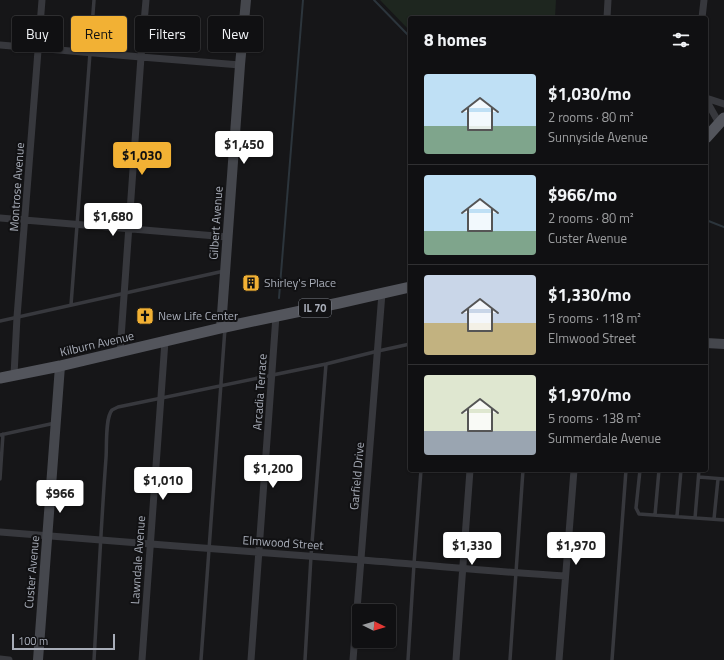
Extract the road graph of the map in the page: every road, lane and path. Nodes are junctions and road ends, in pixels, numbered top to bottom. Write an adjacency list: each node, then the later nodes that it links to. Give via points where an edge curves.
1 (42, 0): 7 (street, Montrose Avenue)
2 (94, 0): 8 (lane)
3 (146, 0): 15 (street)
4 (246, 0): 16 (street, Gilbert Avenue)
5 (608, 0): 9 (street)
6 (704, 0): 10 (street)
7 (41, 16)
8 (93, 16)
9 (607, 16)
10 (702, 16)
11 (0, 45): 12 (street)
12 (12, 46)
13 (38, 52): 23 (street, Montrose Avenue)
14 (90, 52): 15 (street); 24 (lane)
15 (141, 57): 16 (street); 25 (street)
16 (240, 65): 26 (street, Gilbert Avenue)
17 (708, 100): 19 (street)
18 (708, 102): 20 (street)
19 (724, 104)
20 (722, 121): 21 (main road)
21 (708, 136)
22 (0, 218): 23 (street)
23 (25, 221): 24 (street); 33 (street, Montrose Avenue)
24 (77, 225): 25 (street); 31 (lane)
25 (129, 229): 26 (street); 29 (street)
26 (228, 237): 27 (street, Gilbert Avenue)
27 (225, 271): 29 (lane); 35 (street, Gilbert Avenue)
28 (408, 287): 30 (main road, Kilburn Avenue / IL 70)
29 (124, 293): 31 (lane); 41 (street)
30 (382, 293): 32 (main road, Kilburn Avenue / IL 70); 40 (street, Garfield Drive)
31 (71, 305): 33 (lane)
32 (276, 316): 35 (main road, Kilburn Avenue / IL 70); 45 (street, Arcadia Terrace)
33 (18, 317): 34 (lane); 44 (street, Montrose Avenue)
34 (0, 321)
35 (223, 328): 36 (main road, Kilburn Avenue / IL 70); 47 (lane)
36 (165, 342): 41 (main road, Kilburn Avenue / IL 70); 48 (street, Lawndale Avenue)
37 (708, 343): 39 (street)
38 (408, 344): 40 (lane)
39 (724, 344)
40 (378, 350): 42 (lane); 76 (street, Garfield Drive)
41 (120, 352): 43 (main road, Kilburn Avenue / IL 70)
42 (326, 364): 45 (lane); 75 (lane)
43 (60, 366): 44 (main road, Kilburn Avenue / IL 70); 49 (street, Custer Avenue)
44 (14, 375): 46 (main road, Kilburn Avenue / IL 70)
45 (272, 375): 47 (lane); 74 (street, Arcadia Terrace)
46 (0, 378)
47 (222, 385): 48 (lane); 73 (lane)
48 (161, 398): 71 (lane, via 115,407 109,414); 72 (street, Lawndale Avenue)
49 (56, 423): 50 (lane); 70 (street, Custer Avenue)
50 (2, 434): 61 (lane)
51 (421, 472): 77 (lane)
52 (470, 472): 78 (street)
53 (523, 472): 79 (lane)
54 (574, 472): 80 (street)
55 (626, 472): 94 (lane)
56 (640, 472): 64 (lane, via 636,508 639,514)
57 (659, 472): 64 (lane)
58 (680, 472): 65 (lane)
59 (699, 472): 60 (lane)
60 (699, 477): 62 (lane); 66 (lane)
61 (0, 479)
62 (718, 479): 63 (lane); 67 (lane)
63 (724, 479)
64 (654, 515): 65 (lane)
65 (677, 516): 66 (lane)
66 (695, 518): 67 (lane)
67 (714, 519): 68 (lane)
68 (724, 520)
69 (0, 532): 70 (street, Elmwood Street)
70 (48, 536): 71 (street, Elmwood Street); 83 (street, Custer Avenue)
71 (100, 541): 72 (street, Elmwood Street); 84 (lane)
72 (151, 544): 73 (street, Elmwood Street); 85 (street, Lawndale Avenue)
73 (209, 549): 74 (street, Elmwood Street); 86 (lane)
74 (258, 553): 75 (street, Elmwood Street); 87 (street, Arcadia Terrace)
75 (311, 556): 76 (street, Elmwood Street); 88 (lane)
76 (361, 560): 77 (street, Elmwood Street); 89 (street, Garfield Drive)
77 (414, 564): 78 (street, Elmwood Street); 90 (lane)
78 (463, 568): 79 (street, Elmwood Street); 91 (street)
79 (516, 573): 80 (street, Elmwood Street); 92 (lane)
80 (565, 576): 93 (street)
81 (0, 659): 82 (street)
82 (9, 660)
83 (38, 660)
84 (94, 660)
85 (142, 660)
86 (200, 660)
87 (251, 660)
88 (305, 660)
89 (353, 660)
90 (408, 660)
91 (456, 660)
92 (510, 660)
93 (560, 660)
94 (612, 660)

